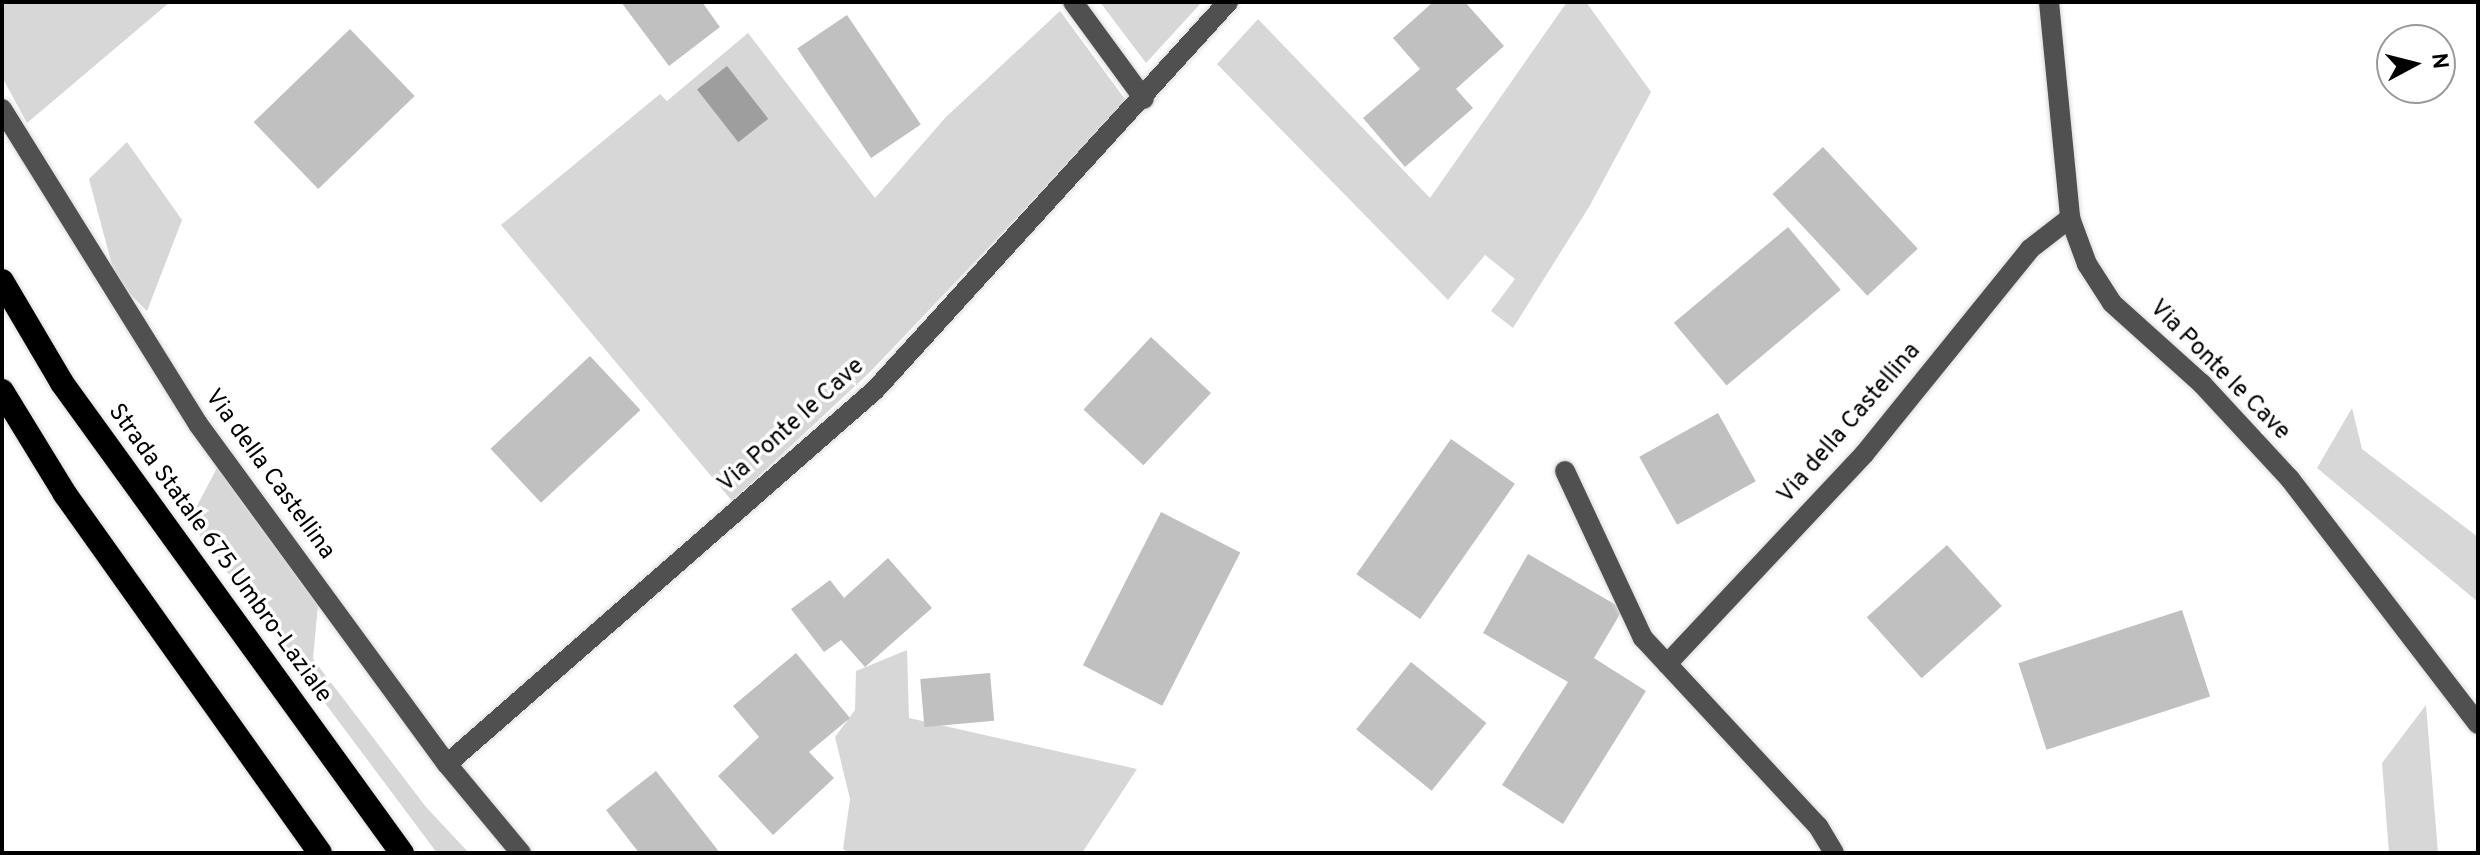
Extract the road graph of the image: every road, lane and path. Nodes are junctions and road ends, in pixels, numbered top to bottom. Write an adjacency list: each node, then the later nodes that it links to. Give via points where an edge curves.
1 (1073, 2): 4 (street)
2 (1228, 2): 4 (street, Via Ponte le Cave)
3 (2049, 2): 6 (street, Via Ponte le Cave)
4 (1144, 99): 12 (street, Via Ponte le Cave, via 875,390)
5 (2, 109): 12 (street, Via della Castellina, via 198,424)
6 (2070, 218): 10 (street, Via della Castellina, via 2030,249 1865,453); 11 (street, Via Ponte le Cave, via 2087,264 2112,303 2246,429)
7 (2, 281): 14 (highway, Strada Statale 675 Umbro-Laziale, via 62,383)
8 (2, 391): 13 (highway, via 74,507)
9 (1565, 471): 10 (street, via 1643,638)
10 (1667, 664): 16 (street, via 1818,826)
11 (2478, 724)
12 (447, 764): 15 (street, Via della Castellina)
13 (320, 853)
14 (402, 853)
15 (521, 853)
16 (1834, 853)

